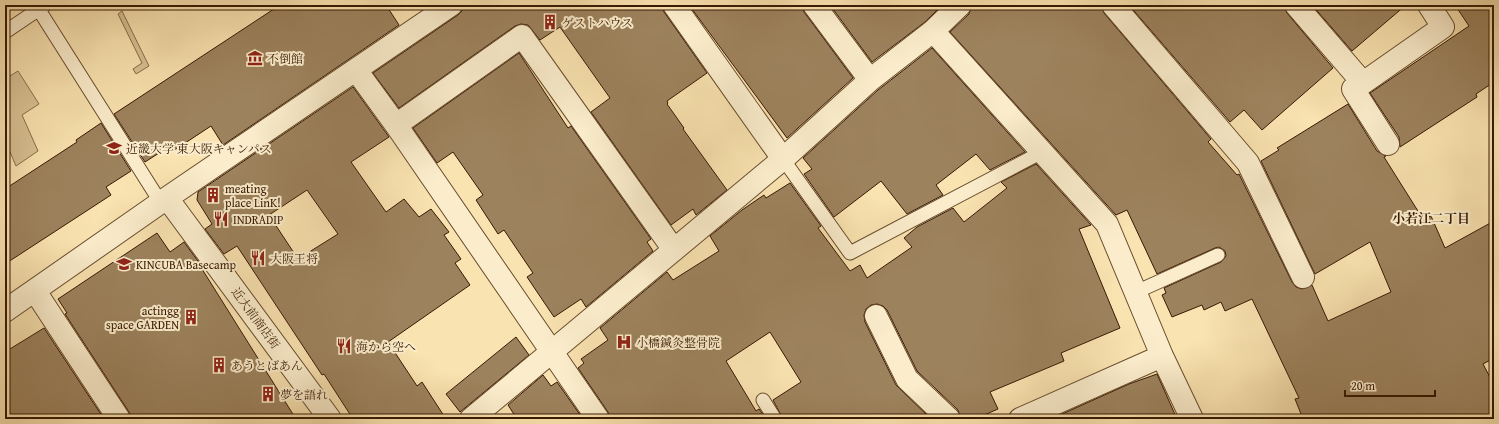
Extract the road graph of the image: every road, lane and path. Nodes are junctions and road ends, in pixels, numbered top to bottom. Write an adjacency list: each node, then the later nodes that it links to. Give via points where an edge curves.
1 (451, 5): 11 (street)
2 (674, 5): 17 (street)
3 (814, 5): 12 (street)
4 (960, 5): 9 (street)
5 (1113, 5): 21 (street, via 1248,163)
6 (1296, 5): 13 (street)
7 (1429, 5): 13 (street, via 1443,27)
8 (42, 7): 10 (lane); 18 (lane)
9 (932, 31): 12 (street); 16 (street)
10 (5, 32)
11 (356, 70): 14 (street); 18 (street)
12 (870, 80): 17 (street)
13 (1363, 83): 15 (street, via 1353,89)
14 (396, 125): 19 (street, via 522,36); 26 (street)
15 (1388, 144)
16 (1042, 152): 17 (lane, via 850,253); 23 (street, via 1107,224)
17 (783, 160): 19 (street)
18 (164, 200): 22 (street); 30 (street, 近大前商店街)
19 (674, 250): 26 (street)
20 (1218, 255): 23 (lane)
21 (1303, 277)
22 (35, 291): 24 (street); 29 (street)
23 (1136, 292): 27 (street)
24 (5, 311)
25 (876, 316): 34 (street, via 907,379)
26 (552, 351): 31 (street); 32 (street)
27 (1162, 356): 35 (street); 36 (street)
28 (763, 400): 33 (lane)
29 (119, 419)
30 (330, 419)
31 (471, 419)
32 (598, 419)
33 (775, 419)
34 (949, 419)
35 (1020, 419)
36 (1192, 419)

